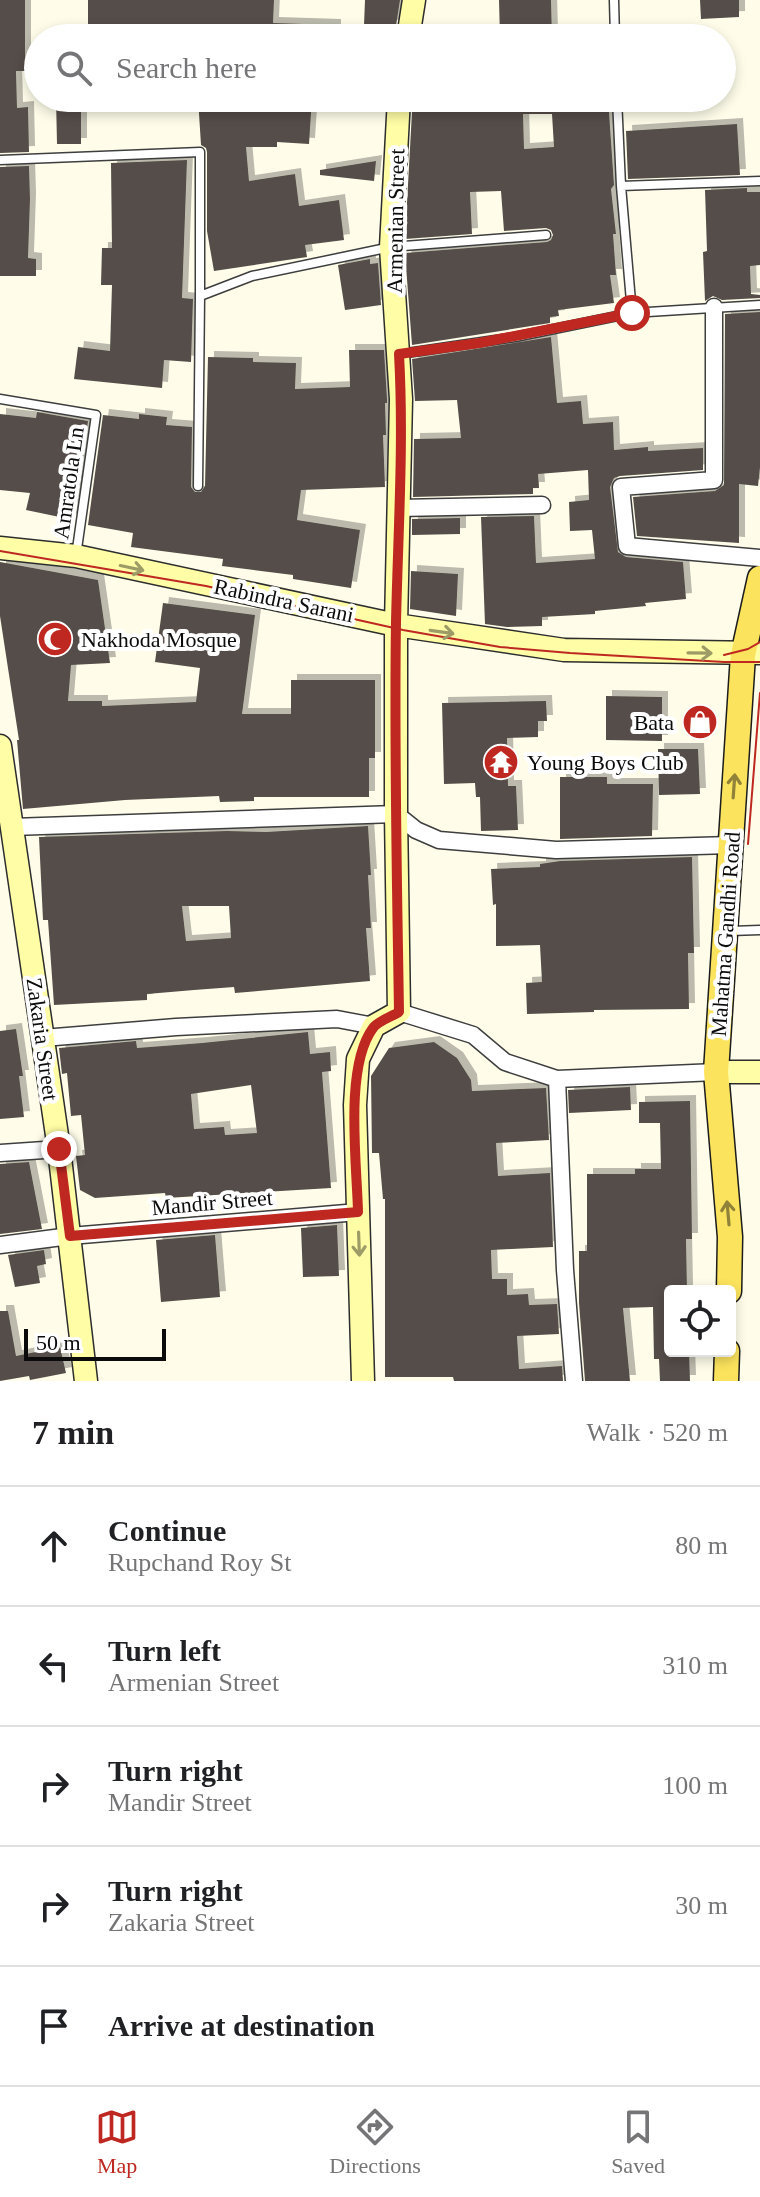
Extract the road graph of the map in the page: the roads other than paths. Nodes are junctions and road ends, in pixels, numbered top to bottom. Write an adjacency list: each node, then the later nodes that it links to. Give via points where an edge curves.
1 (414, 0): 3 (street)
2 (614, 0): 4 (lane)
3 (410, 24)
4 (615, 24)
5 (398, 112): 11 (street, Armenian Street)
6 (618, 112): 9 (lane)
7 (0, 160): 12 (lane, via 200,152)
8 (760, 181): 9 (lane)
9 (621, 186): 15 (lane)
10 (546, 235): 11 (lane)
11 (391, 247): 12 (lane, via 252,276); 16 (street, Armenian Street)
12 (200, 296): 18 (lane)
13 (760, 305): 14 (lane)
14 (714, 307): 15 (lane); 23 (street, via 714,480 621,487 627,546)
15 (632, 313): 16 (lane)
16 (399, 354): 20 (street, Armenian Street)
17 (0, 399): 22 (lane, Amratola Ln, via 96,415)
18 (198, 486)
19 (542, 505): 20 (street)
20 (399, 508): 25 (street, Armenian Street)
21 (0, 548): 22 (street, Rabindra Sarani)
22 (76, 556): 25 (street, Rabindra Sarani, one-way to 25)
23 (760, 558)
24 (760, 578): 26 (main road, Mahatma Gandhi Road)
25 (396, 625): 26 (street, Rabindra Sarani, one-way to 26, via 564,650); 28 (street, Armenian Street)
26 (752, 653): 30 (main road, Mahatma Gandhi Road, one-way to 26)
27 (0, 746): 29 (street, Zakaria Street)
28 (396, 814): 29 (street); 30 (street, via 439,840 556,850); 34 (street, Armenian Street)
29 (12, 827): 31 (street, Zakaria Street)
30 (731, 845): 33 (main road, Mahatma Gandhi Road)
31 (10, 874): 36 (street, Zakaria Street)
32 (760, 930): 33 (lane)
33 (725, 931): 37 (main road, Mahatma Gandhi Road)
34 (399, 1012): 35 (street); 39 (street, via 473,1035 505,1062)
35 (374, 1026): 36 (street, via 337,1019); 42 (street, via 358,1059)
36 (43, 1038): 40 (street, Zakaria Street)
37 (716, 1072): 38 (street); 39 (street); 45 (main road, Mahatma Gandhi Road, one-way to 37)
38 (760, 1072)
39 (557, 1079): 49 (street)
40 (59, 1149): 41 (street); 43 (street, Zakaria Street)
41 (0, 1153)
42 (358, 1212): 43 (street, Mandir Street); 48 (street, one-way to 48)
43 (70, 1236): 44 (street, Mandir Street); 47 (street, Zakaria Street)
44 (0, 1245)
45 (729, 1285)
46 (727, 1357): 50 (main road)
47 (81, 1380)
48 (363, 1381)
49 (574, 1381)
50 (726, 1381)

